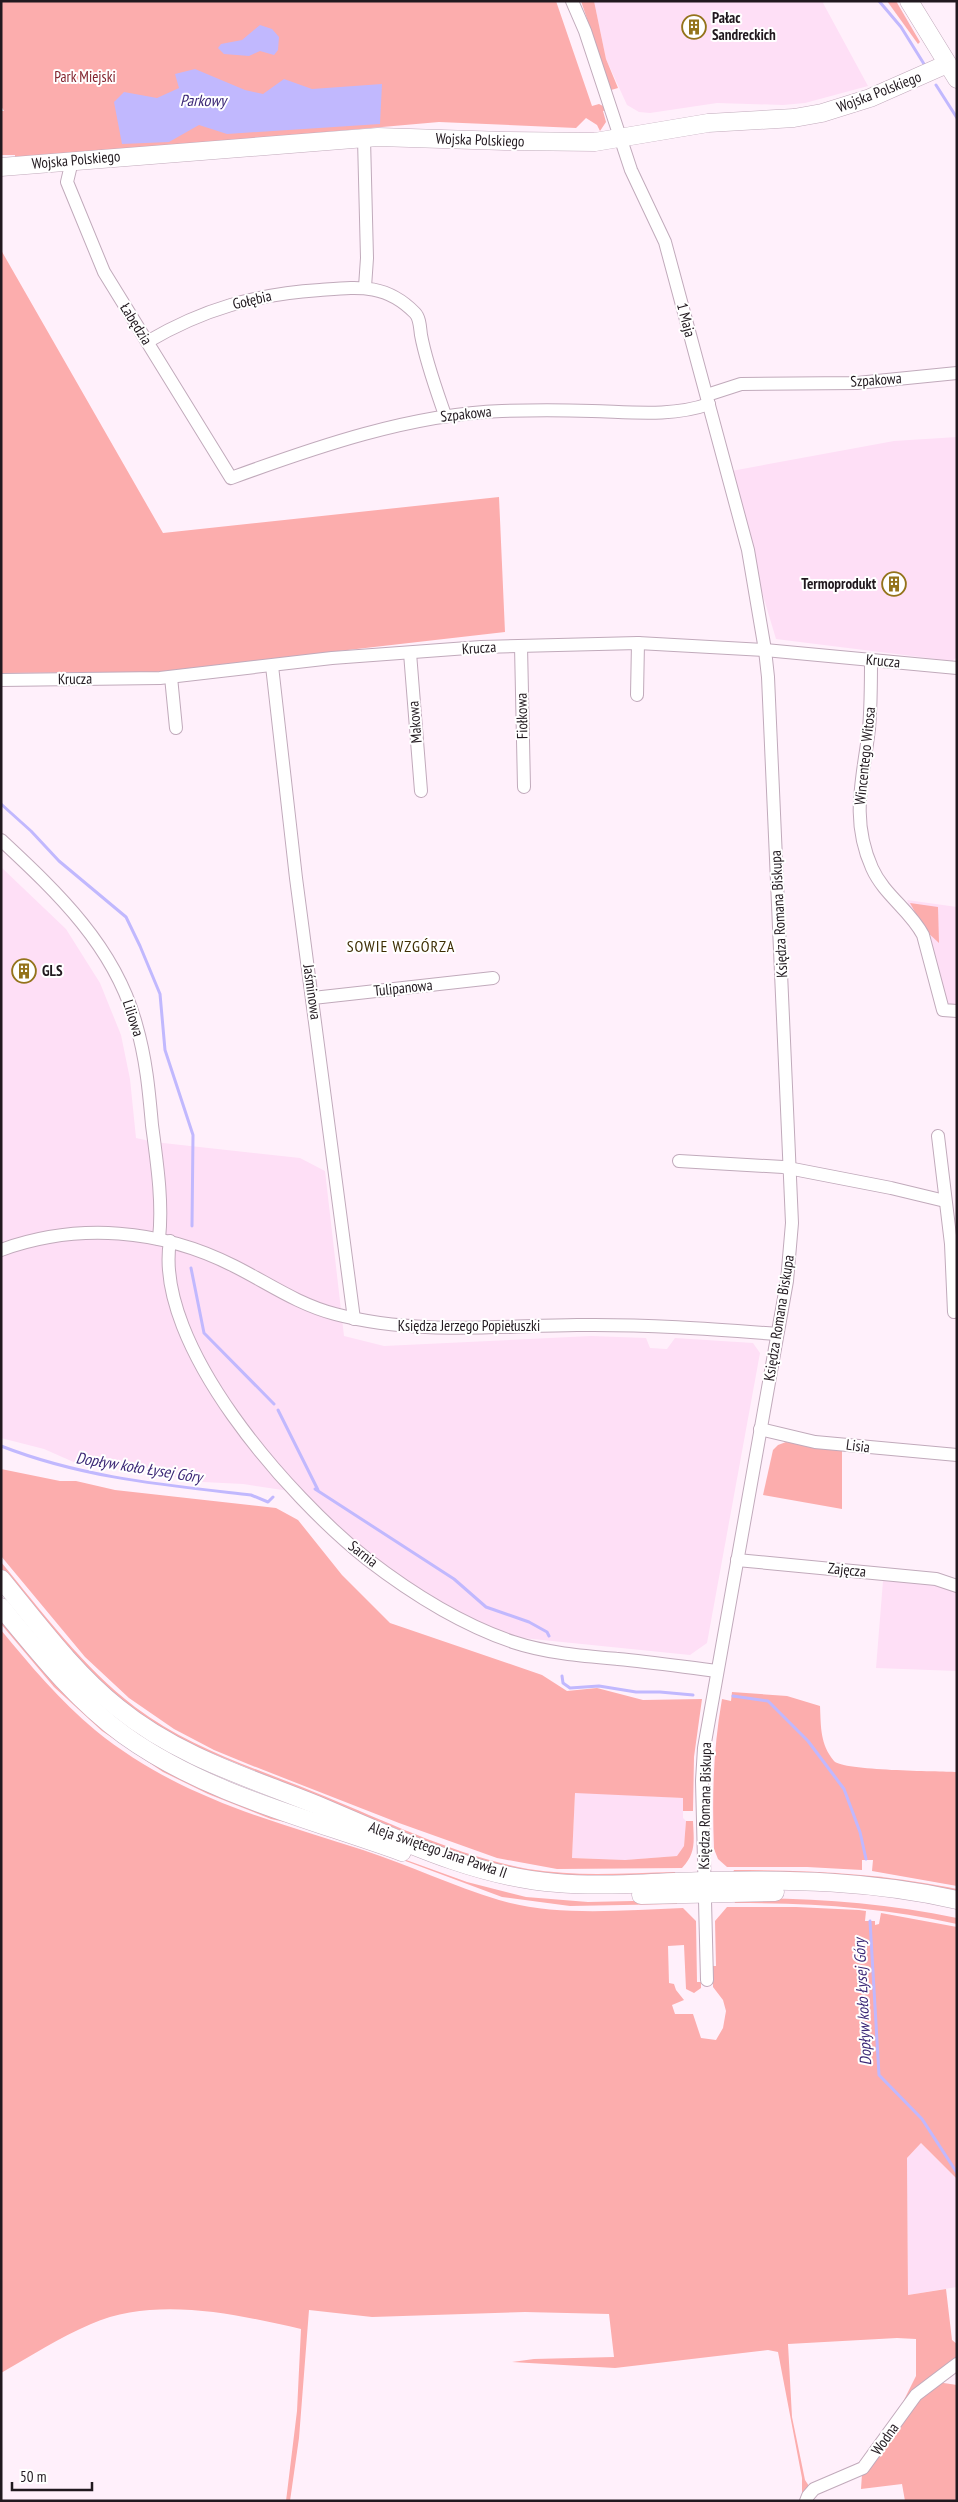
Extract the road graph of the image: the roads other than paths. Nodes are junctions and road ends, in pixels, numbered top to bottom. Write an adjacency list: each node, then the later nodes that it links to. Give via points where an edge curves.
1 (572, 1): 5 (street, 1 Maja)
2 (909, 1): 3 (main road)
3 (948, 64): 4 (main road); 5 (main road, Wojska Polskiego, via 870,98 822,113 708,123)
4 (957, 80)
5 (620, 137): 6 (main road, Wojska Polskiego, via 571,142 404,136); 12 (street, 1 Maja, via 631,170 665,242)
6 (364, 139): 7 (main road, Wojska Polskiego); 9 (street)
7 (72, 161): 8 (main road, Wojska Polskiego); 10 (street, Łabędzia, via 67,182 79,216 104,272)
8 (1, 167)
9 (365, 287): 10 (street, Gołębia, via 294,291 245,299 196,316); 13 (street, Gołębia, via 382,290 398,298 415,313)
10 (148, 342): 14 (street, Łabędzia)
11 (957, 373): 12 (street, Szpakowa, via 857,383 741,384)
12 (708, 400): 13 (street, Szpakowa, via 673,412 568,410); 17 (street, 1 Maja, via 748,550)
13 (445, 415): 14 (street, Szpakowa, via 339,442)
14 (231, 478)
15 (638, 644): 16 (street, Krucza); 17 (street, Krucza); 24 (street)
16 (521, 646): 18 (street, Krucza); 26 (street, Fiołkowa)
17 (765, 650): 19 (street, Krucza); 34 (street, Księdza Romana Biskupa)
18 (410, 653): 20 (street, Krucza); 27 (street, Makowa)
19 (871, 660): 21 (street, Krucza); 31 (street, Wincentego Witosa, via 870,711 858,800 865,851 882,887 917,924 943,1010)
20 (272, 666): 22 (street, Krucza); 30 (street, Jaśminowa)
21 (957, 668)
22 (171, 677): 23 (street, Krucza); 25 (street)
23 (1, 680)
24 (637, 696)
25 (176, 728)
26 (524, 787)
27 (421, 791)
28 (1, 840): 36 (street, Liliowa, via 56,891 89,929 127,998 147,1071)
29 (493, 978): 30 (street, Tulipanowa)
30 (313, 998): 39 (street, Jaśminowa)
31 (957, 1011)
32 (938, 1136): 35 (street)
33 (679, 1161): 34 (street)
34 (791, 1169): 35 (street); 40 (street, Księdza Romana Biskupa, via 791,1243)
35 (945, 1201): 38 (street, via 951,1244)
36 (165, 1240): 37 (street, Księdza Jerzego Popiełuszki, via 121,1233 82,1233 37,1239); 39 (street, Księdza Jerzego Popiełuszki, via 220,1258 300,1302); 47 (street, Sarnia, via 176,1306 191,1346 212,1385 246,1433 296,1492 367,1559 446,1612 514,1642 560,1652)
37 (1, 1250)
38 (954, 1312)
39 (354, 1319): 40 (street, Księdza Jerzego Popiełuszki, via 410,1327 606,1324)
40 (777, 1334): 41 (street, Księdza Romana Biskupa)
41 (760, 1429): 42 (street, Lisia, via 816,1442); 43 (street, Księdza Romana Biskupa)
42 (957, 1454)
43 (737, 1560): 45 (street, Zajęcza, via 936,1579); 47 (street, Księdza Romana Biskupa)
44 (1, 1579): 48 (main road, Aleja świętego Jana Pawła II, via 69,1660 105,1696 138,1723 207,1762 417,1846 501,1874 574,1884)
45 (957, 1586)
46 (1, 1607): 48 (main road, Aleja świętego Jana Pawła II, via 56,1672 105,1719 159,1758 222,1788 455,1872 512,1888 563,1895)
47 (717, 1670): 48 (street, Księdza Romana Biskupa, via 702,1768)
48 (704, 1888): 49 (main road, Aleja świętego Jana Pawła II, via 844,1883); 50 (main road, Aleja świętego Jana Pawła II, via 832,1894 894,1900); 51 (street, Księdza Romana Biskupa)
49 (957, 1900)
50 (957, 1912)
51 (707, 1980)
52 (957, 2364): 53 (street, Wodna, via 916,2395 863,2468 813,2490)
53 (806, 2501)

